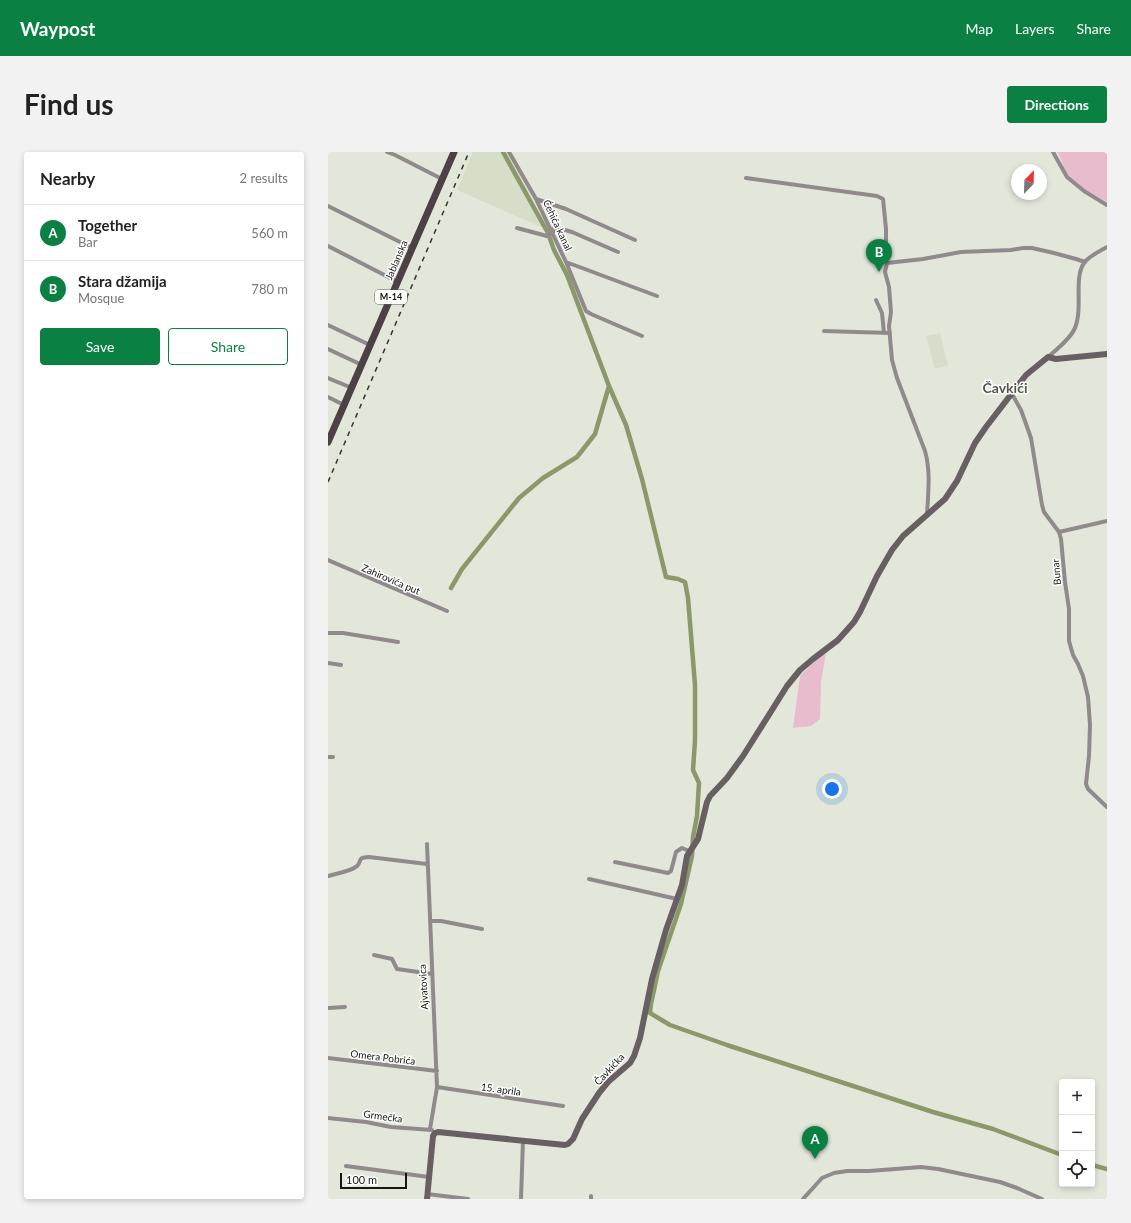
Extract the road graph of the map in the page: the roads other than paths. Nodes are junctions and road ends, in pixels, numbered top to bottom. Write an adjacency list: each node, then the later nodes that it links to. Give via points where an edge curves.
1 (387, 152): 6 (street)
2 (454, 152): 6 (main road, Jablanska / M-14)
3 (509, 152): 7 (street, Ćehića kanal)
4 (1053, 152): 8 (street, via 1067,178)
5 (746, 178): 18 (street, via 880,197 883,201)
6 (442, 179): 15 (main road, Jablanska / M-14)
7 (536, 199): 11 (street, Ćehića kanal); 12 (street, via 566,209)
8 (1107, 205)
9 (328, 206): 15 (street)
10 (517, 228): 11 (street)
11 (550, 233): 16 (street, via 565,230); 17 (street, Ćehića kanal)
12 (635, 240)
13 (328, 246): 20 (street)
14 (1107, 247): 19 (street)
15 (412, 248): 20 (main road, Jablanska / M-14)
16 (618, 252)
17 (566, 262): 21 (street); 27 (street, Ćehića kanal, via 585,308 591,314)
18 (888, 262): 19 (street, via 961,252 1032,248); 26 (street, via 885,272 889,287)
19 (1085, 262): 31 (street, via 1080,273 1079,310 1074,329)
20 (398, 282): 28 (main road, Jablanska / M-14)
21 (657, 296)
22 (876, 300): 25 (street, via 882,313)
23 (328, 325): 28 (street)
24 (824, 331): 25 (street)
25 (884, 333): 26 (street)
26 (890, 333): 39 (street, via 895,372 928,461)
27 (642, 336)
28 (370, 345): 32 (main road, Jablanska / M-14)
29 (328, 349): 32 (street)
30 (1107, 354): 31 (street, via 1056,359)
31 (1048, 357): 35 (street, via 1026,376)
32 (362, 365): 34 (main road, Jablanska / M-14)
33 (328, 378): 34 (street)
34 (352, 388): 37 (main road, Jablanska / M-14)
35 (1012, 394): 39 (street, via 975,443 951,491); 41 (street, Bunar, via 1031,438 1044,512)
36 (328, 397): 37 (street)
37 (344, 405): 38 (main road, Jablanska / M-14)
38 (329, 439)
39 (927, 515): 50 (street, via 903,536 892,550 854,622 838,640 800,670 787,686 743,756 710,796 698,839)
40 (1107, 520): 41 (street)
41 (1059, 532): 48 (street, Bunar, via 1062,539 1064,582 1069,609 1069,642 1083,676 1088,697 1090,725 1086,784)
42 (328, 560): 43 (street, Zahirovića put)
43 (447, 611)
44 (328, 632): 45 (street)
45 (398, 642)
46 (328, 663): 47 (street)
47 (341, 665)
48 (1107, 807)
49 (427, 844): 52 (street, Ajvatovica)
50 (690, 850): 51 (street, via 682,848 676,852 668,874); 55 (street, Čavkićka)
51 (615, 862)
52 (427, 864): 53 (street, via 362,857 353,869); 56 (street, Ajvatovica)
53 (328, 876)
54 (589, 879): 55 (street)
55 (677, 899): 68 (street, Čavkićka, via 652,979 640,1038 630,1062 599,1093 568,1144)
56 (430, 921): 57 (street); 59 (street, Ajvatovica)
57 (482, 928)
58 (374, 955): 59 (street, via 392,959 399,969)
59 (432, 974): 63 (street, Ajvatovica)
60 (345, 1007): 61 (street)
61 (328, 1008)
62 (328, 1058): 63 (street, Omera Pobrića)
63 (437, 1071): 64 (street, Ajvatovica)
64 (437, 1087): 65 (street, 15. aprila); 67 (street, Ajvatovica)
65 (563, 1106)
66 (328, 1118): 67 (street, Grmečka)
67 (433, 1131): 68 (street, Čavkićka); 70 (street, Ajvatovica)
68 (523, 1140): 73 (street)
69 (346, 1166): 70 (street)
70 (429, 1177): 71 (street, Ajvatovica)
71 (427, 1197): 72 (street)
72 (468, 1199)
73 (521, 1199)
74 (803, 1199): 75 (street, via 822,1178 830,1174 921,1167 938,1168 1000,1182)
75 (1042, 1199)

